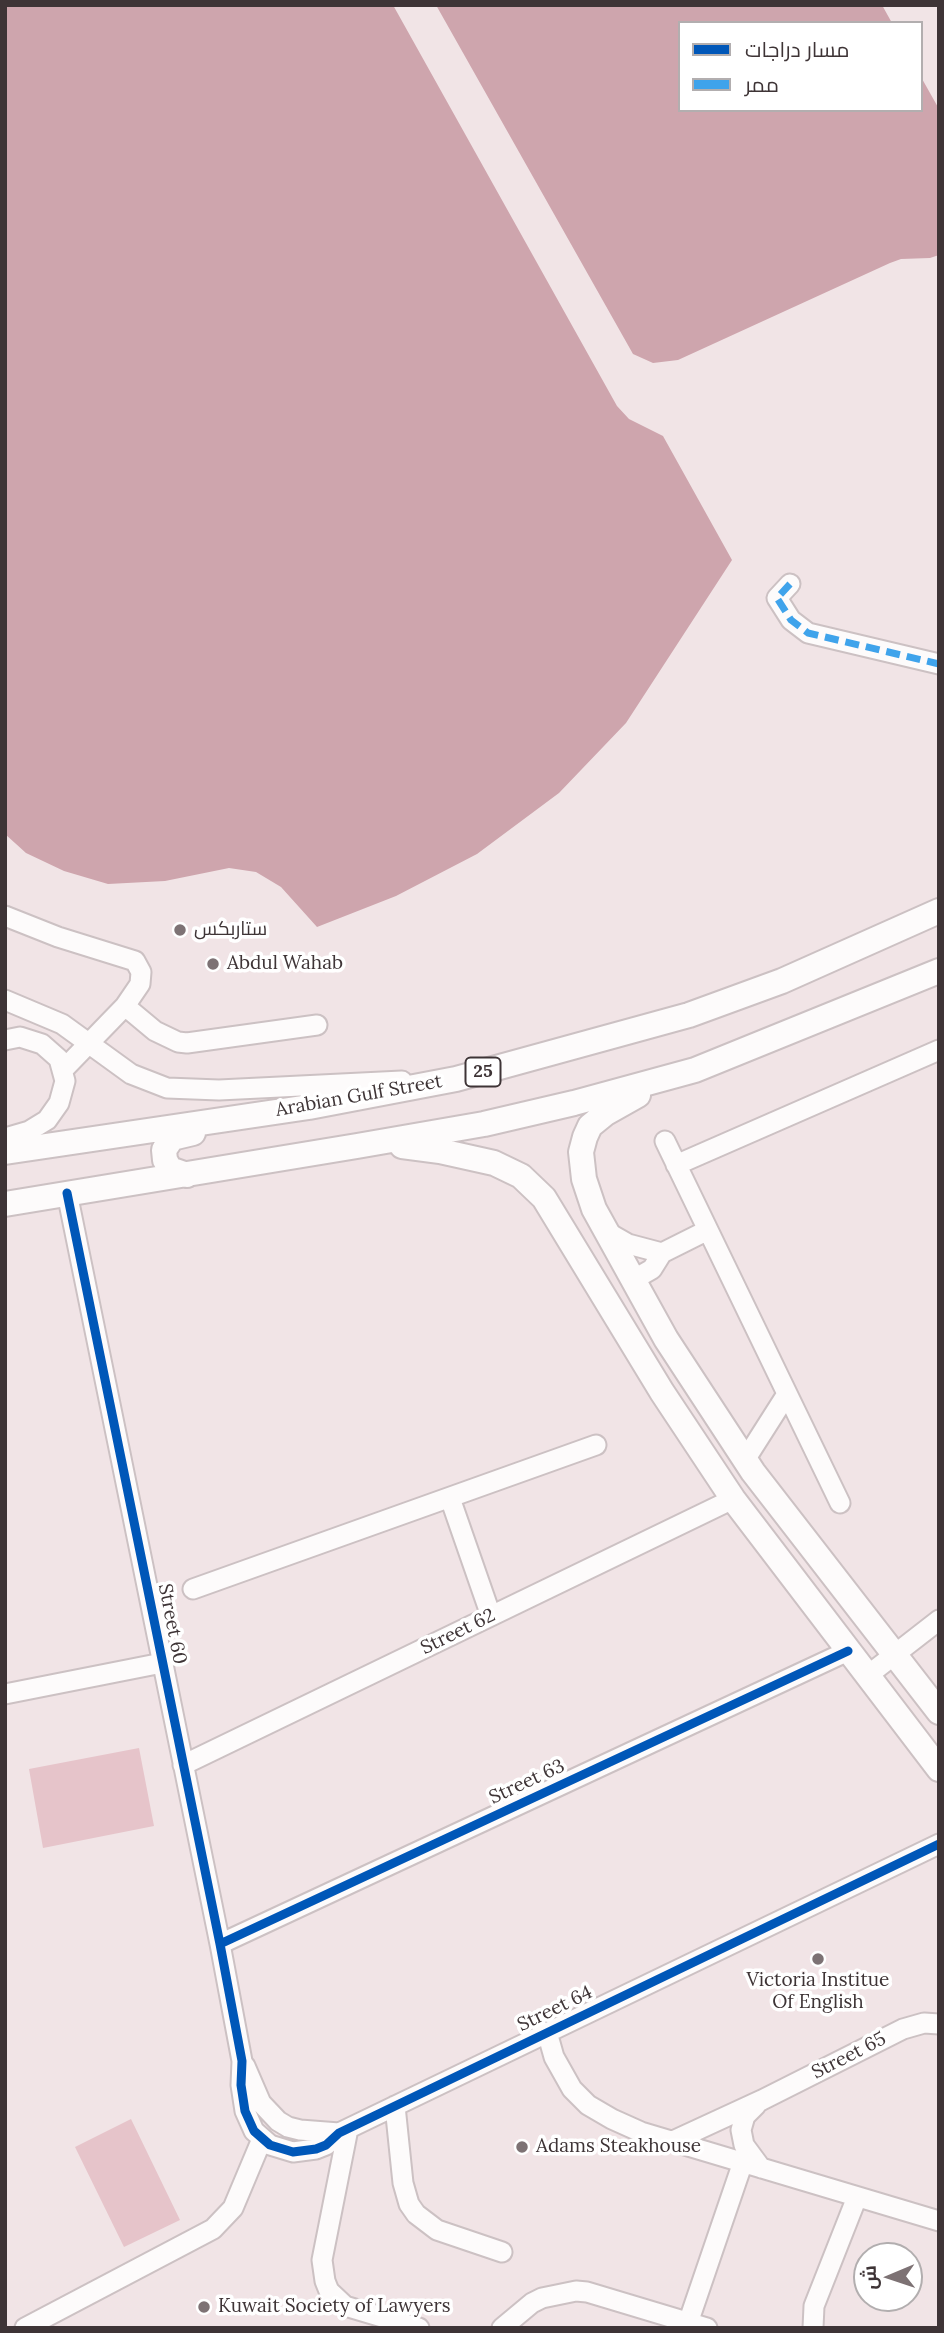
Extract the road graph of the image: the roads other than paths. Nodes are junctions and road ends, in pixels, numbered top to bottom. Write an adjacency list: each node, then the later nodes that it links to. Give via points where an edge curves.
1 (790, 584): 2 (street, via 777,598 791,620 808,633)
2 (939, 664)
3 (939, 911): 14 (main road, Arabian Gulf Street / 25, via 782,981 689,1015)
4 (5, 916): 7 (street, via 135,961 142,978)
5 (939, 971): 13 (main road)
6 (5, 1000): 10 (street, via 62,1024)
7 (125, 1006): 8 (street, via 155,1031 187,1043); 10 (street)
8 (317, 1025)
9 (5, 1040): 12 (street, via 20,1037 41,1044 59,1059)
10 (90, 1045): 12 (street); 14 (street, via 131,1074 167,1088 219,1090)
11 (939, 1050): 20 (street)
12 (63, 1070): 16 (street, via 63,1092 53,1112 38,1126)
13 (695, 1070): 18 (main road, via 484,1124); 25 (main road, via 616,1107 587,1131 581,1152 584,1179)
14 (456, 1079): 15 (main road, Arabian Gulf Street / 25)
15 (309, 1107): 19 (main road, Arabian Gulf Street / 25); 21 (main road, via 286,1119 172,1138 164,1150 167,1164)
16 (5, 1138)
17 (665, 1141): 20 (street)
18 (373, 1143): 21 (main road); 28 (main road, via 470,1157 521,1176 544,1198)
19 (5, 1152)
20 (676, 1165): 24 (street)
21 (187, 1175): 22 (main road)
22 (67, 1193): 23 (main road); 40 (street, Street 60)
23 (5, 1204)
24 (708, 1230): 26 (street); 29 (street)
25 (606, 1231): 26 (street, via 628,1244); 27 (main road)
26 (662, 1253): 27 (street)
27 (636, 1286): 28 (main road); 31 (main road)
28 (617, 1318): 33 (main road)
29 (787, 1394): 31 (street); 34 (street)
30 (596, 1446): 32 (street)
31 (745, 1460): 39 (main road)
32 (450, 1498): 35 (street); 36 (street)
33 (733, 1499): 36 (street, Street 62); 38 (main road)
34 (840, 1503)
35 (193, 1589)
36 (491, 1616): 44 (street, Street 62)
37 (939, 1620): 39 (street)
38 (848, 1651): 41 (main road); 47 (street, Street 63)
39 (895, 1655): 41 (street); 43 (main road)
40 (162, 1662): 42 (street); 44 (street, Street 60)
41 (867, 1676): 45 (main road)
42 (5, 1694)
43 (939, 1712)
44 (183, 1765): 47 (street, Street 60)
45 (939, 1769)
46 (939, 1844): 49 (street, Street 64)
47 (220, 1944): 50 (street, Street 60)
48 (939, 2024): 51 (street, Street 65, via 925,2022 903,2029)
49 (547, 2032): 52 (street, Street 64); 55 (street, via 565,2078 588,2105 626,2126)
50 (242, 2061): 53 (street, via 261,2103 278,2121 300,2130); 54 (street, via 246,2111)
51 (762, 2100): 55 (street, Street 65); 56 (street, Street 65, via 745,2116 741,2130)
52 (395, 2106): 53 (street, Street 64); 59 (street, via 403,2183 416,2214 437,2230)
53 (344, 2131): 54 (street, Street 64, via 326,2145 305,2152 281,2150); 62 (street, via 322,2260 325,2281 345,2305)
54 (261, 2139): 61 (street, via 233,2208 214,2229)
55 (671, 2142): 56 (street)
56 (752, 2165): 57 (street); 60 (street)
57 (857, 2197): 58 (street); 64 (street, via 814,2306)
58 (939, 2221)
59 (502, 2252)
60 (697, 2325): 63 (street, via 576,2291 542,2298)
61 (25, 2328)
62 (419, 2328)
63 (502, 2328)
64 (813, 2328)

